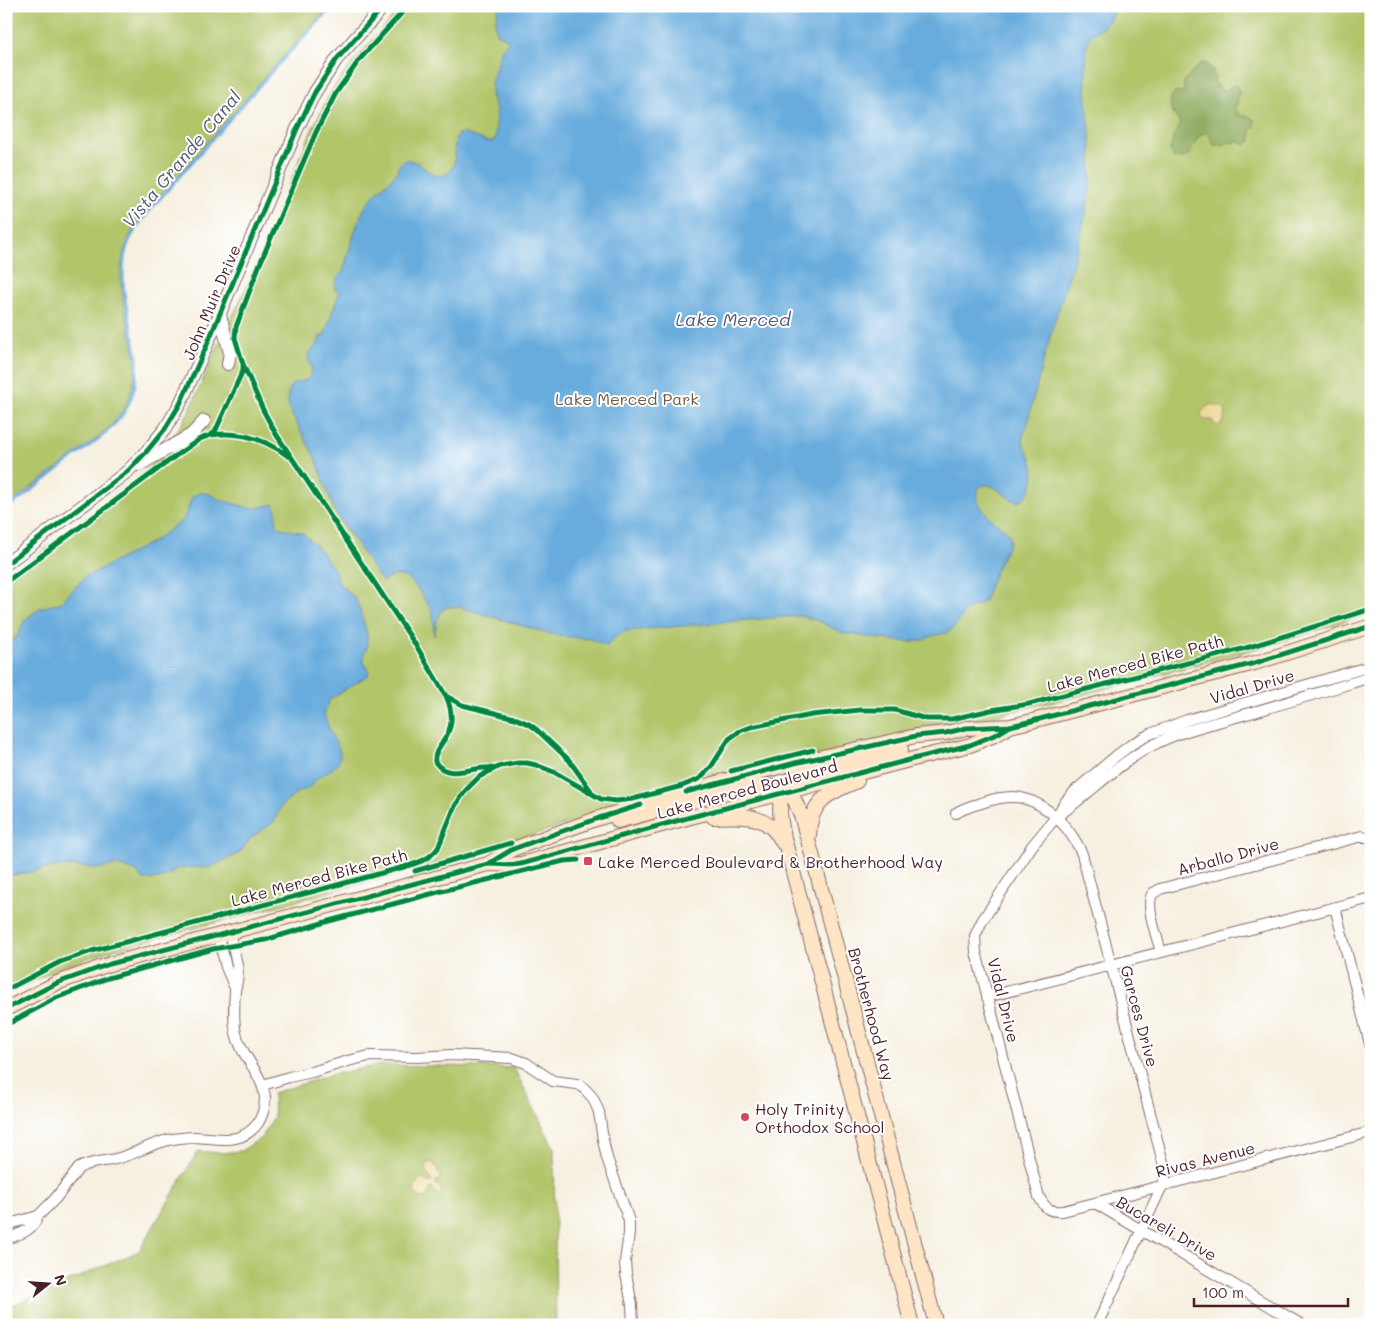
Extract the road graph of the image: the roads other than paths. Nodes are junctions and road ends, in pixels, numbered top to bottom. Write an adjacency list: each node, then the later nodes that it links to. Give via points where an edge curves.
1 (384, 6): 2 (street, John Muir Drive, via 337,59 315,92)
2 (220, 315): 3 (street, via 230,353); 5 (street, John Muir Drive, via 173,416 156,441)
3 (228, 364)
4 (204, 421): 5 (street, via 192,434)
5 (128, 471): 6 (street, John Muir Drive)
6 (6, 564)
7 (1371, 626): 10 (main road, Lake Merced Boulevard, via 1244,666)
8 (1371, 666): 15 (street, Vidal Drive, via 1150,734 1116,756 1076,790)
9 (1371, 677): 15 (street, Vidal Drive, via 1154,744)
10 (1010, 726): 11 (main road, Lake Merced Boulevard, via 966,728); 12 (main road, Lake Merced Boulevard, via 970,745)
11 (946, 733): 13 (main road, via 923,743 801,775 793,779); 18 (main road, Lake Merced Boulevard, via 916,736 724,782 616,812)
12 (912, 759): 13 (main road, Lake Merced Boulevard); 19 (main road, via 824,796 811,818 809,834)
13 (785, 791): 16 (main road, Lake Merced Boulevard); 18 (main road, via 769,786 739,789); 19 (main road, via 794,799 801,815); 21 (main road, via 781,824)
14 (956, 813): 15 (street, Garces Drive, via 989,800 1022,798)
15 (1056, 817): 26 (street, Garces Drive, via 1067,827 1082,854); 27 (street, Vidal Drive, via 1032,846 982,920 975,936)
16 (687, 818): 20 (main road, Lake Merced Boulevard, via 521,864); 21 (main road, via 746,816 767,823 778,834)
17 (1371, 838): 25 (street, Arballo Drive, via 1362,836 1160,889 1150,899 1150,908)
18 (514, 849): 20 (main road, Lake Merced Boulevard)
19 (813, 858): 41 (main road, Brotherhood Way)
20 (488, 864): 24 (main road, Lake Merced Boulevard)
21 (791, 864): 40 (main road)
22 (1371, 898): 23 (street)
23 (1335, 907): 25 (street); 29 (street)
24 (223, 933): 28 (main road, Lake Merced Boulevard, via 89,970); 30 (street, via 226,968 235,989 236,1036)
25 (1161, 952): 26 (street)
26 (1112, 965): 27 (street); 32 (street, Garces Drive, via 1164,1166)
27 (987, 997): 34 (street, Vidal Drive, via 1039,1197)
28 (6, 1009)
29 (1371, 1048)
30 (263, 1085): 35 (street, via 263,1112 256,1125 244,1135 230,1140 196,1137 169,1140 119,1158 85,1165); 39 (street, via 369,1056 452,1055 512,1058 553,1081 582,1086 597,1105 607,1158 629,1221 625,1262)
31 (1371, 1132): 32 (street, Rivas Avenue)
32 (1162, 1186): 33 (street, Rivas Avenue); 37 (street, Garces Drive)
33 (1095, 1203): 34 (street, Rivas Avenue, via 1063,1212); 37 (street, Bucareli Drive)
34 (1048, 1209)
35 (38, 1216): 36 (street); 38 (street, via 27,1231)
36 (6, 1225)
37 (1142, 1231): 42 (street, Garces Drive); 43 (street, Bucareli Drive)
38 (6, 1239)
39 (634, 1325)
40 (912, 1325)
41 (936, 1325)
42 (1097, 1325)
43 (1302, 1325)

